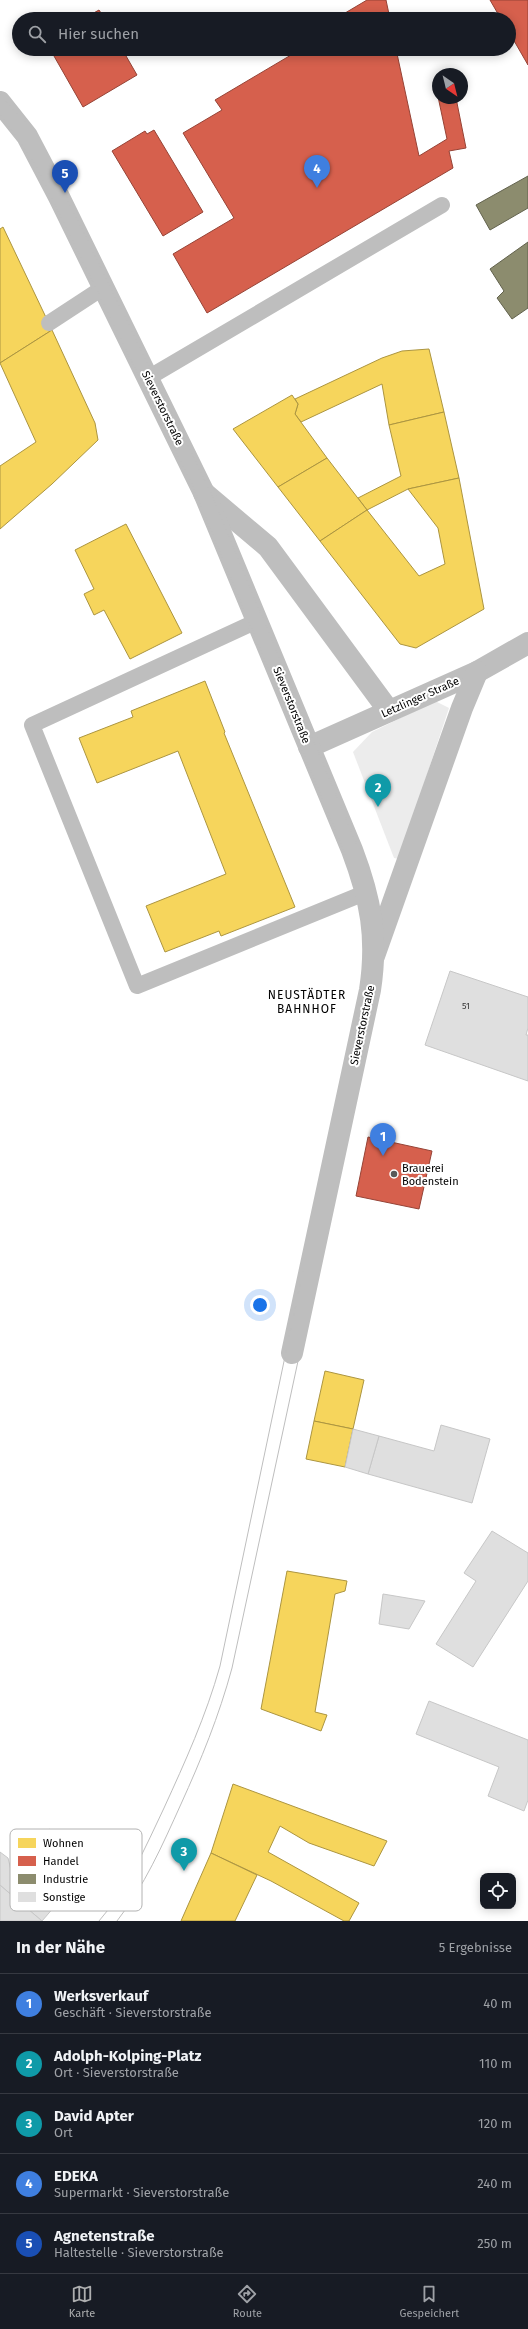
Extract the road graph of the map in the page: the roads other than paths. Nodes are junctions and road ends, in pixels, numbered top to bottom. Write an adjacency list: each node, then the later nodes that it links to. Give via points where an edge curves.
1 (0, 102): 3 (street, Sieverstorstraße, via 26,136)
2 (442, 205): 5 (lane)
3 (104, 287): 4 (lane); 5 (street, Sieverstorstraße)
4 (49, 323)
5 (148, 378): 6 (street, Sieverstorstraße)
6 (204, 493): 7 (street, Sieverstorstraße); 10 (street, via 268,547)
7 (257, 621): 11 (street, Sieverstorstraße); 12 (lane, via 32,725 137,986)
8 (528, 643): 9 (street, Letzlinger Straße)
9 (477, 672): 10 (street, Letzlinger Straße); 13 (street)
10 (389, 711): 11 (street, Letzlinger Straße)
11 (309, 747): 12 (street, Sieverstorstraße)
12 (367, 892): 13 (street, Sieverstorstraße, via 373,926)
13 (374, 956): 14 (street, Sieverstorstraße, via 370,990)
14 (292, 1354)

